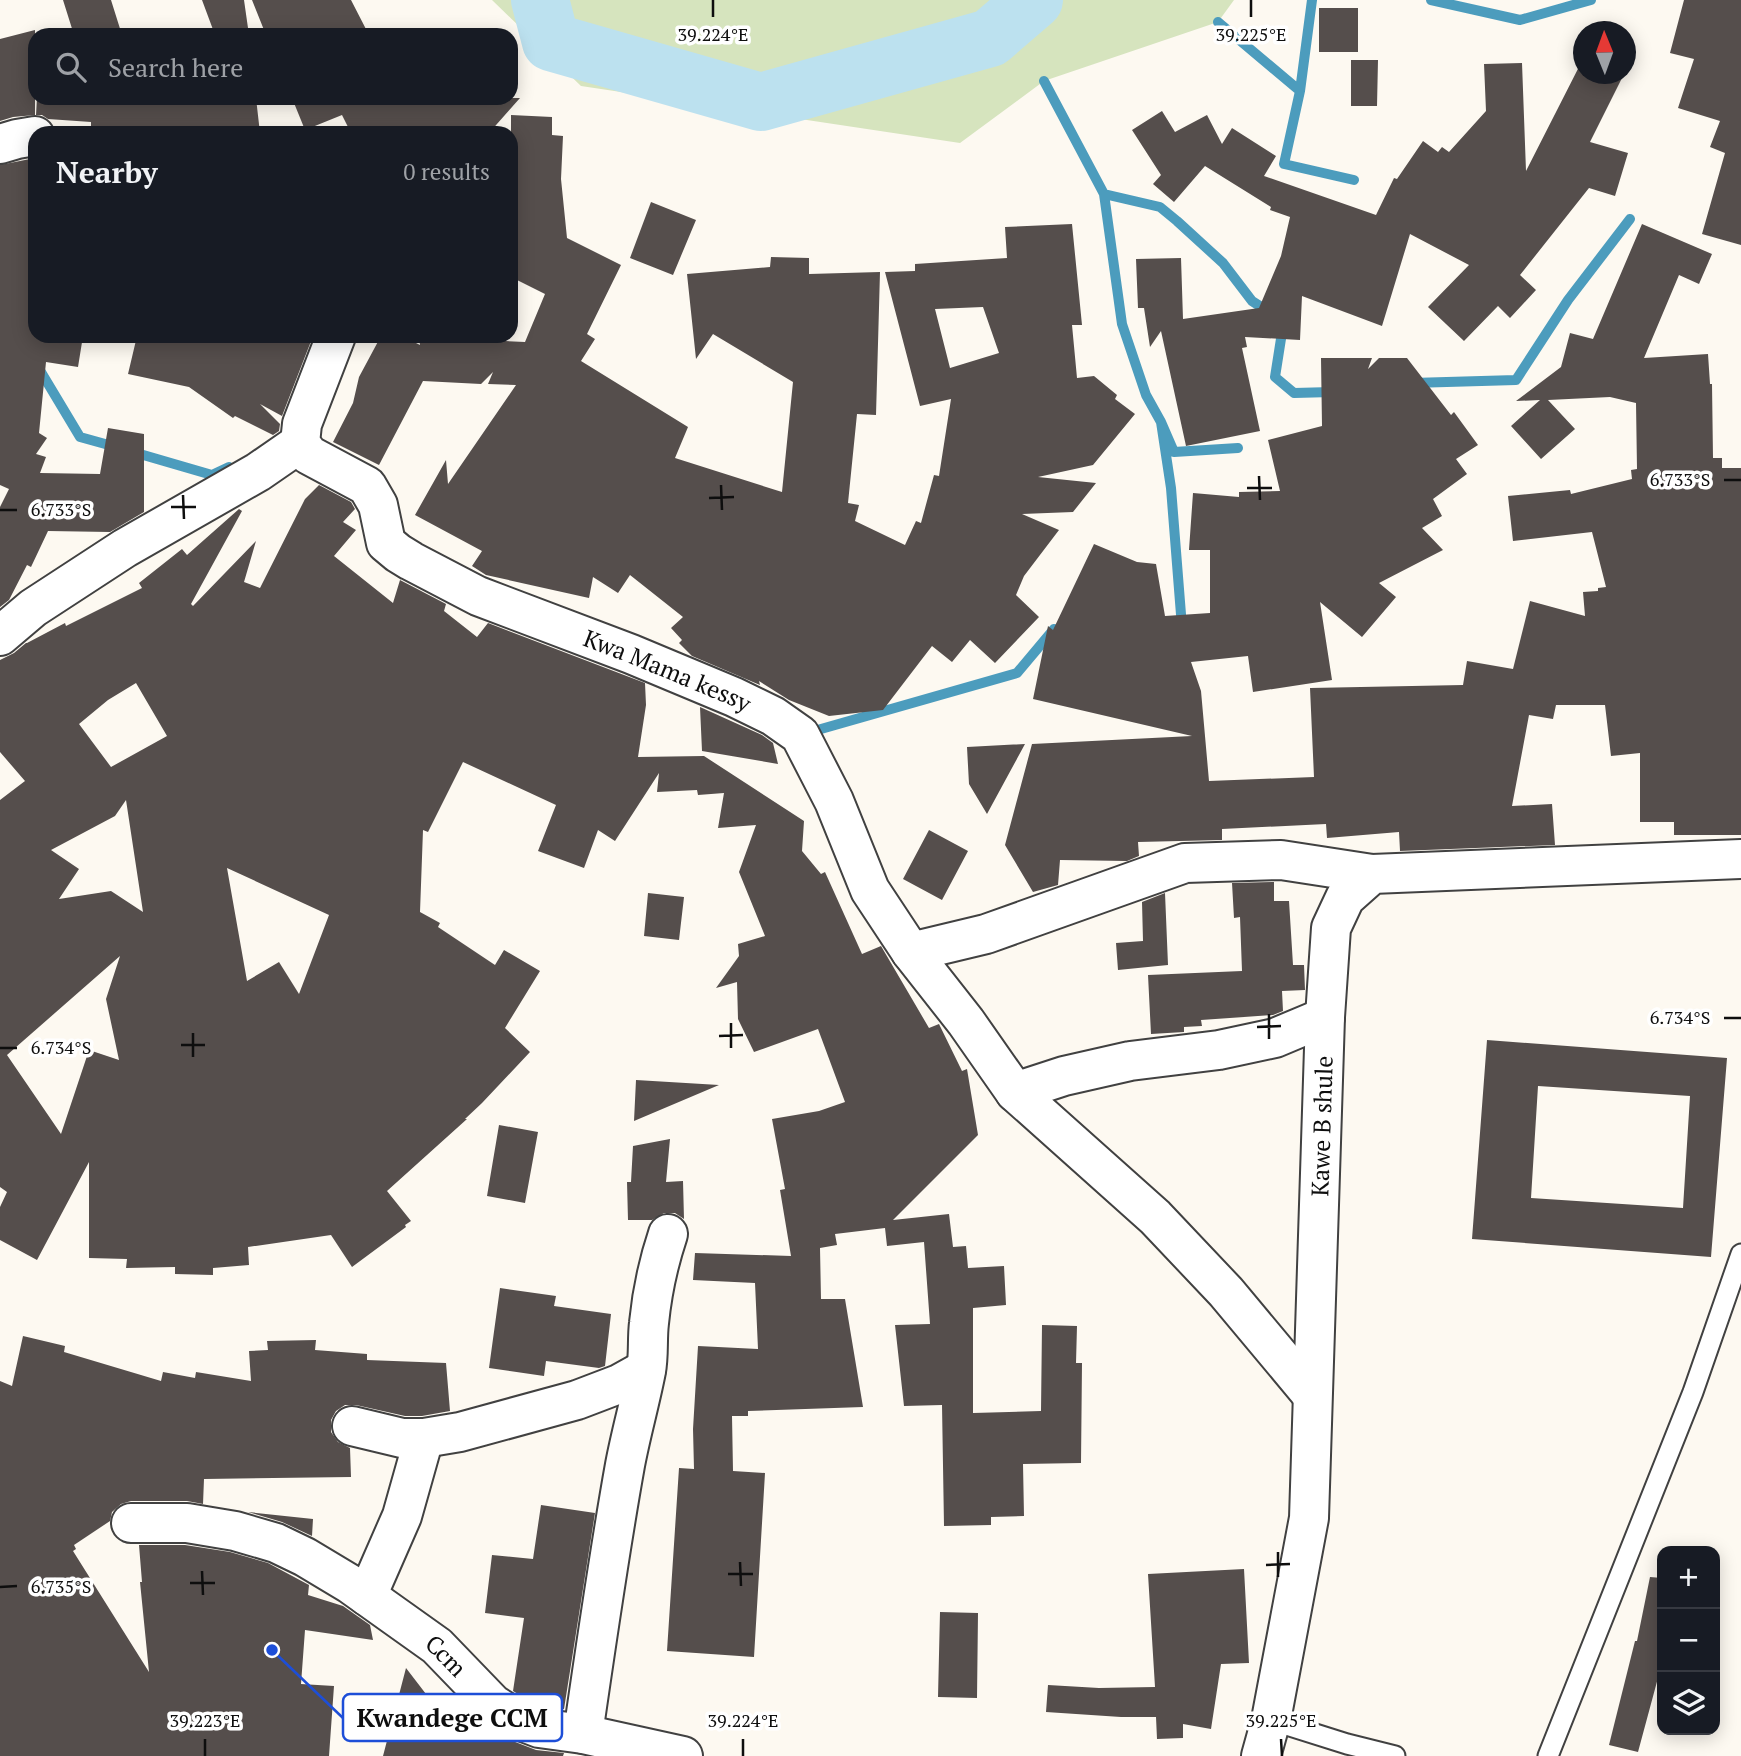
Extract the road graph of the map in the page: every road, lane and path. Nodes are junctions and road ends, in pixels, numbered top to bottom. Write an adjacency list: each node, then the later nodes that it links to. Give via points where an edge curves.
1 (28, 137): 2 (street)
2 (0, 144)
3 (333, 343): 4 (street, via 302,424)
4 (300, 443): 5 (street, via 125,548 33,608); 8 (street, Kwa Mama kessy, via 309,455 367,486 378,505 386,543 411,561 478,596 734,697 800,735 834,801 870,890)
5 (0, 636)
6 (1741, 859): 7 (street)
7 (1372, 874): 8 (street, via 1281,860 1185,863 986,934); 9 (street, Kawe B shule, via 1345,898 1331,928)
8 (911, 952): 10 (street, Kwa Mama kessy)
9 (1325, 1017): 10 (street, via 1275,1038 1130,1061); 14 (street, Kawe B shule)
10 (1016, 1092): 14 (street, Kwa Mama kessy, via 1155,1217 1226,1292)
11 (668, 1234): 13 (street, via 653,1288)
12 (1741, 1254): 24 (lane, via 1693,1392)
13 (646, 1369): 16 (street, via 577,1400); 20 (street, via 605,1581)
14 (1312, 1395): 19 (street, Kawe B shule, via 1309,1518)
15 (352, 1426): 16 (street, via 402,1438)
16 (424, 1438): 18 (street, via 402,1516)
17 (131, 1522): 18 (street, Ccm, via 187,1523 276,1543)
18 (367, 1596): 20 (street, Ccm, via 437,1646 493,1704 518,1720 538,1728)
19 (1271, 1720): 22 (street, Kawe B shule); 23 (lane)
20 (583, 1734): 21 (street, Ccm)
21 (682, 1756)
22 (1261, 1756)
23 (1395, 1756)
24 (1548, 1756)

